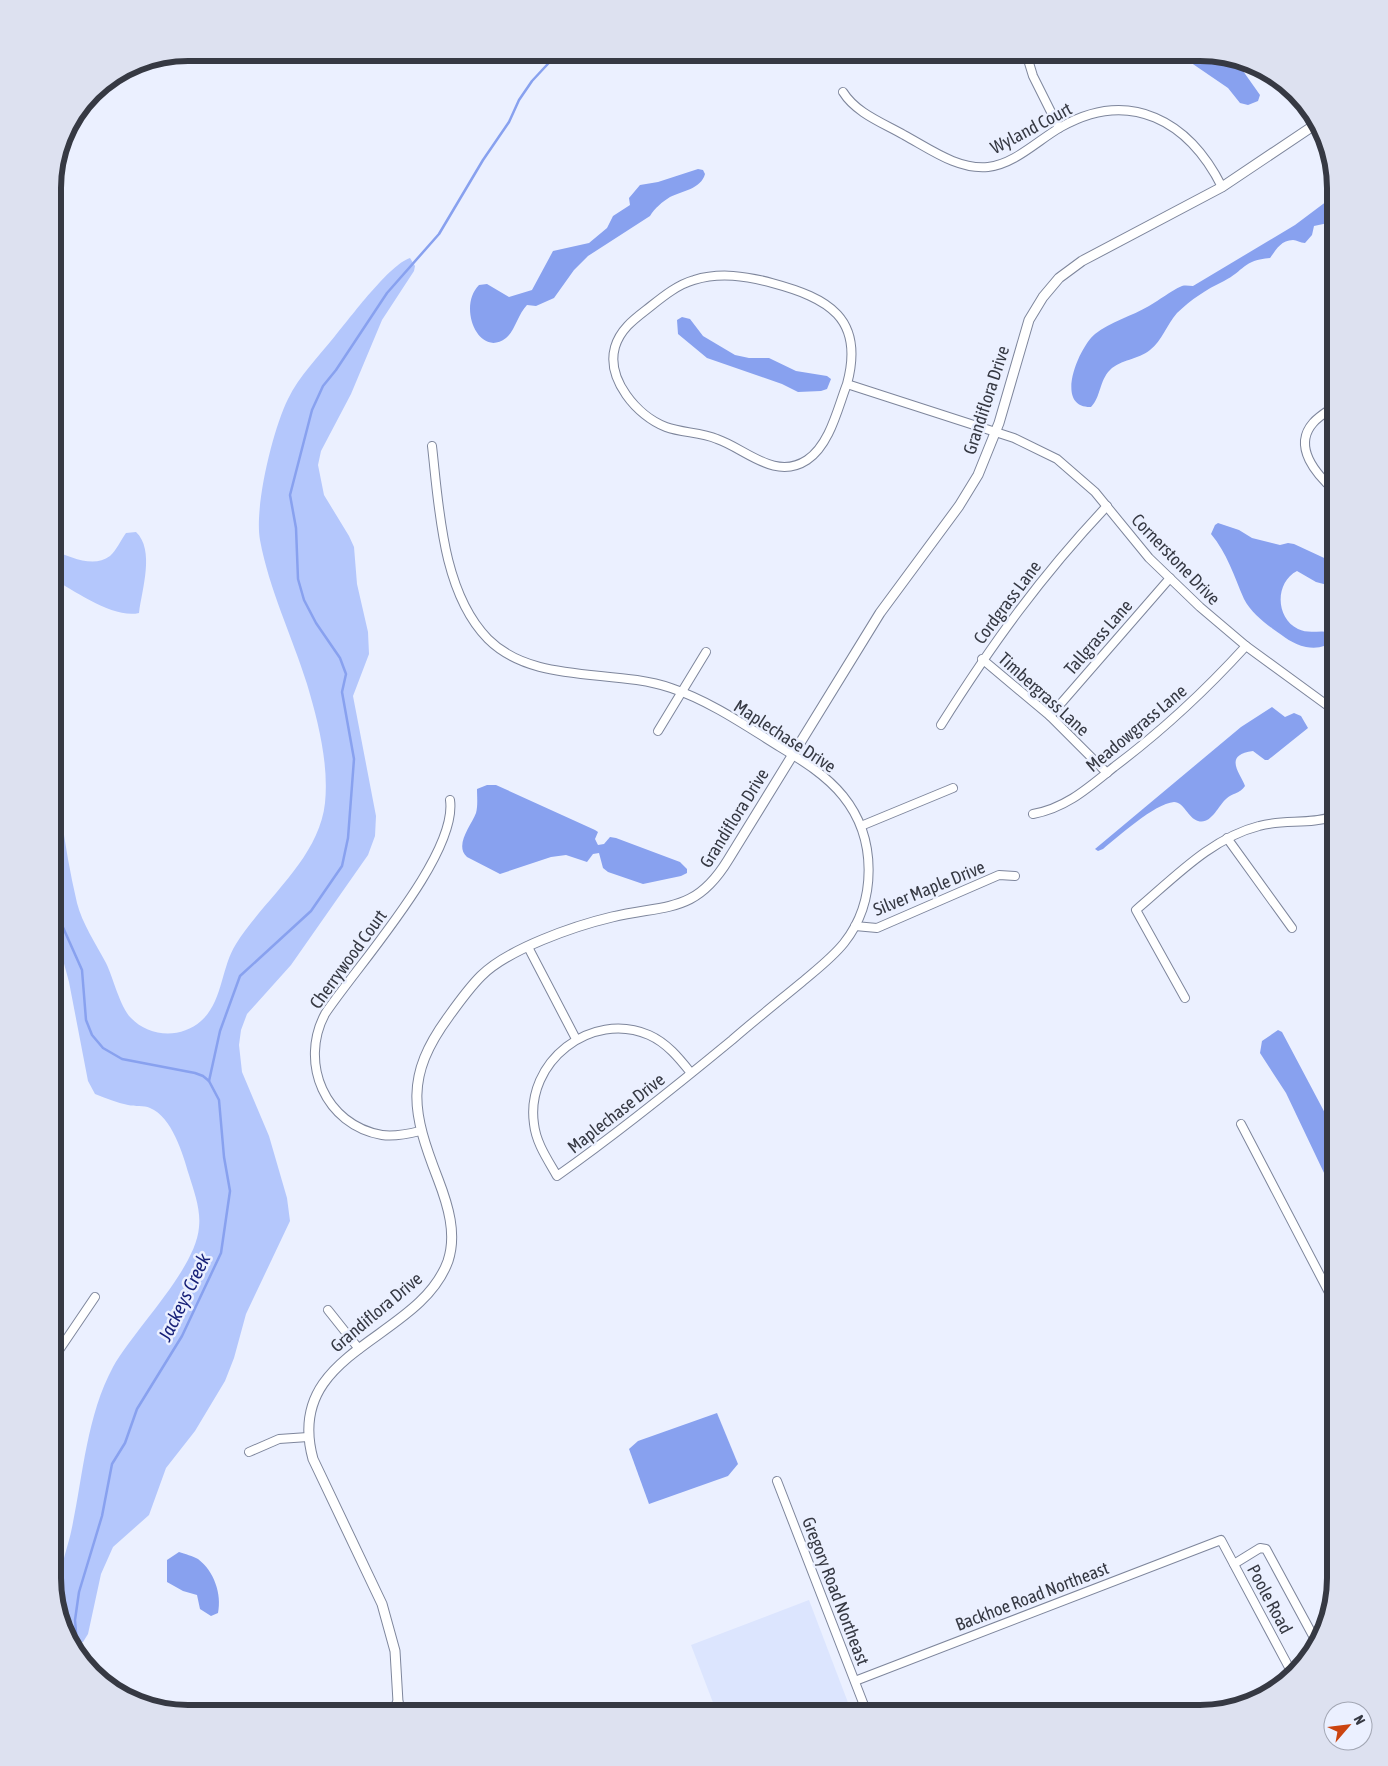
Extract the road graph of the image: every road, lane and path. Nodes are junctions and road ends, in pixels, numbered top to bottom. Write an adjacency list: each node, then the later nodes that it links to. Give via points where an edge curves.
1 (1029, 62): 4 (street, via 1039,90)
2 (844, 92): 4 (street, Wyland Court, via 859,109 946,158 966,165 983,167 1003,162)
3 (1311, 127): 5 (street, Grandiflora Drive)
4 (1059, 128): 5 (street, Wyland Court, via 1103,112 1136,113 1155,118 1181,131 1194,143)
5 (1222, 187): 8 (street, Grandiflora Drive, via 1094,253 1070,268 1050,288 1029,320)
6 (847, 384): 6 (street, via 852,360 850,339 833,309 809,293 750,277 710,276 684,284 630,322 619,337 614,354 621,385 646,416 672,429 724,441 774,466 791,466 813,456 826,437); 8 (street, Cornerstone Drive)
7 (1327, 412): 10 (street, via 1310,427 1305,446 1310,462)
8 (996, 432): 11 (street, Cornerstone Drive, via 1057,459 1082,478); 21 (street, Grandiflora Drive, via 968,493 880,613)
9 (432, 446): 16 (street, Maplechase Drive, via 447,552 467,607 487,638 508,654 535,666 632,678)
10 (1327, 481)
11 (1107, 506): 12 (street, Cornerstone Drive); 15 (street, Cordgrass Lane, via 1049,570)
12 (1170, 578): 13 (street, Cornerstone Drive); 18 (street, Tallgrass Lane)
13 (1246, 646): 17 (street, Cornerstone Drive); 22 (street, Meadowgrass Lane, via 1178,715)
14 (706, 652): 16 (street)
15 (982, 659): 18 (street, Timbergrass Lane); 19 (street, Cordgrass Lane)
16 (683, 692): 20 (street); 21 (street, Maplechase Drive)
17 (1327, 704)
18 (1050, 716): 22 (street, Timbergrass Lane)
19 (941, 725)
20 (658, 731)
21 (793, 755): 27 (street, Maplechase Drive, via 834,786 850,805); 32 (street, Grandiflora Drive, via 722,870 702,892 673,907 601,919)
22 (1107, 774): 25 (street, Meadowgrass Lane, via 1065,805)
23 (953, 788): 27 (street)
24 (450, 800): 37 (street, Cherrywood Court, via 449,822 426,872 325,1014 314,1050 316,1075 321,1088 343,1118 361,1129 382,1135)
25 (1033, 814)
26 (1327, 818): 28 (street, via 1266,824)
27 (861, 826): 30 (street, Maplechase Drive, via 868,854 868,882)
28 (1227, 838): 31 (street); 33 (street, via 1136,910)
29 (1015, 876): 30 (street, Silver Maple Drive, via 999,875 876,928)
30 (855, 926): 35 (street, Maplechase Drive, via 831,957)
31 (1292, 928)
32 (528, 947): 34 (street); 37 (street, Grandiflora Drive, via 506,956 479,977 432,1041 423,1059 417,1086)
33 (1185, 998)
34 (576, 1040): 35 (street, via 606,1029 638,1032 670,1049); 35 (street, Maplechase Drive, via 556,1055 542,1073 533,1104 534,1126 557,1176)
35 (691, 1073)
36 (1241, 1124): 38 (street)
37 (420, 1131): 42 (street, Grandiflora Drive, via 449,1212 451,1238 448,1259 440,1277 426,1295)
38 (1327, 1287)
39 (94, 1297): 41 (street)
40 (328, 1310): 42 (street)
41 (61, 1346)
42 (359, 1349): 43 (street, Grandiflora Drive, via 337,1367 320,1388 311,1411)
43 (308, 1437): 44 (street, via 279,1439); 51 (street, Grandiflora Drive, via 318,1471 372,1580 387,1620 397,1663)
44 (249, 1452)
45 (776, 1481): 50 (street, Gregory Road Northeast)
46 (1221, 1540): 47 (street, Poole Road); 50 (street, Backhoe Road Northeast)
47 (1234, 1564): 48 (street, via 1260,1548 1266,1549); 49 (street, Poole Road)
48 (1313, 1636)
49 (1289, 1668)
50 (855, 1681): 54 (street, Gregory Road Northeast)
51 (398, 1702): 52 (street); 53 (street, Grandiflora Drive)
52 (396, 1705)
53 (399, 1705)
54 (864, 1705)

